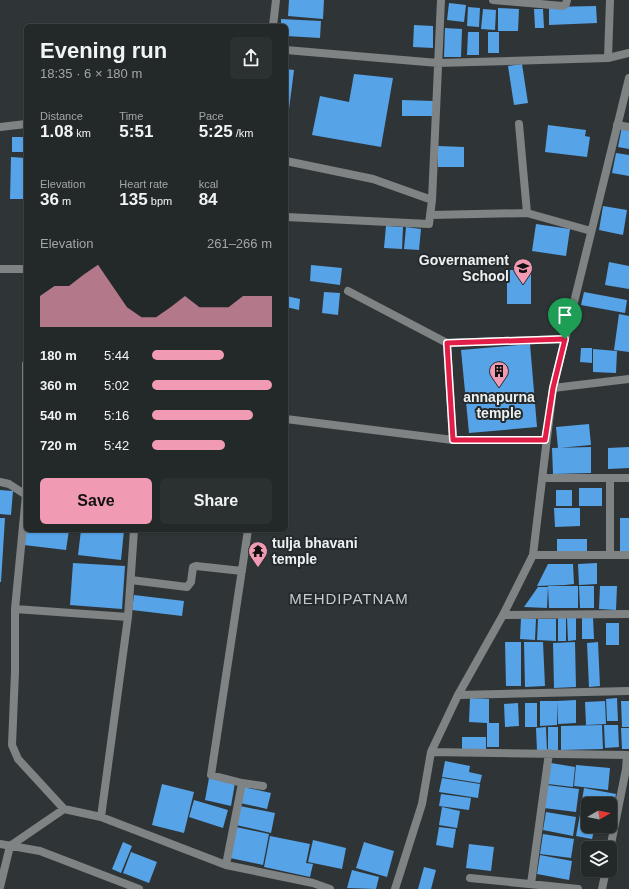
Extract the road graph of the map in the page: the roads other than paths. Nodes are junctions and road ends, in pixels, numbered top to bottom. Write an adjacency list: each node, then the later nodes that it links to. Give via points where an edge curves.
1 (276, 0): 6 (street)
2 (441, 0): 10 (street)
3 (494, 0): 4 (street, via 563,6)
4 (567, 0)
5 (610, 0): 9 (street)
6 (273, 24)
7 (288, 50): 10 (street)
8 (629, 53): 9 (street)
9 (608, 58): 10 (street)
10 (438, 63): 18 (street)
11 (629, 78): 14 (street)
12 (24, 124): 15 (street)
13 (519, 124): 19 (street)
14 (617, 125): 16 (street); 22 (street)
15 (0, 127)
16 (629, 127)
17 (288, 161): 18 (street, via 373,179)
18 (432, 200): 20 (street)
19 (527, 213): 20 (street); 22 (street)
20 (430, 215): 21 (street, via 429,224)
21 (288, 217)
22 (591, 231): 26 (street)
23 (0, 269): 24 (street)
24 (24, 269)
25 (348, 291): 27 (street)
26 (565, 339): 27 (street); 29 (street)
27 (447, 343): 31 (street)
28 (629, 379): 29 (street)
29 (553, 388): 32 (street)
30 (288, 419): 31 (street)
31 (453, 440): 32 (street)
32 (545, 440): 33 (street)
33 (542, 478): 34 (street); 41 (street)
34 (610, 478): 35 (street); 42 (street)
35 (629, 478)
36 (0, 482): 37 (street, via 9,484)
37 (24, 494)
38 (24, 516): 46 (street)
39 (134, 532): 45 (street)
40 (248, 532): 44 (street)
41 (533, 555): 42 (street); 48 (street)
42 (610, 555): 43 (street)
43 (629, 555)
44 (242, 571): 45 (street, via 196,566 193,567 191,582 187,587); 54 (street, via 211,775)
45 (131, 580): 49 (street)
46 (15, 609): 49 (street); 56 (street, via 12,745 18,759)
47 (629, 614): 48 (street)
48 (503, 615): 51 (street)
49 (128, 617): 57 (street)
50 (629, 690): 51 (street)
51 (458, 695): 52 (street)
52 (431, 752): 53 (street); 69 (street, via 422,804)
53 (549, 753): 58 (street, via 627,755); 64 (street)
54 (242, 783): 55 (street); 61 (street)
55 (263, 786)
56 (64, 809): 57 (street); 60 (street)
57 (101, 818): 61 (street)
58 (611, 841)
59 (0, 844): 60 (street)
60 (10, 846): 66 (street); 67 (street, via 40,851)
61 (226, 866): 68 (street, via 313,883)
62 (605, 877): 71 (street)
63 (470, 878): 65 (street)
64 (531, 884): 65 (street); 70 (street)
65 (517, 886)
66 (0, 887)
67 (139, 889)
68 (330, 889)
69 (395, 889)
70 (578, 889)
71 (602, 889)

